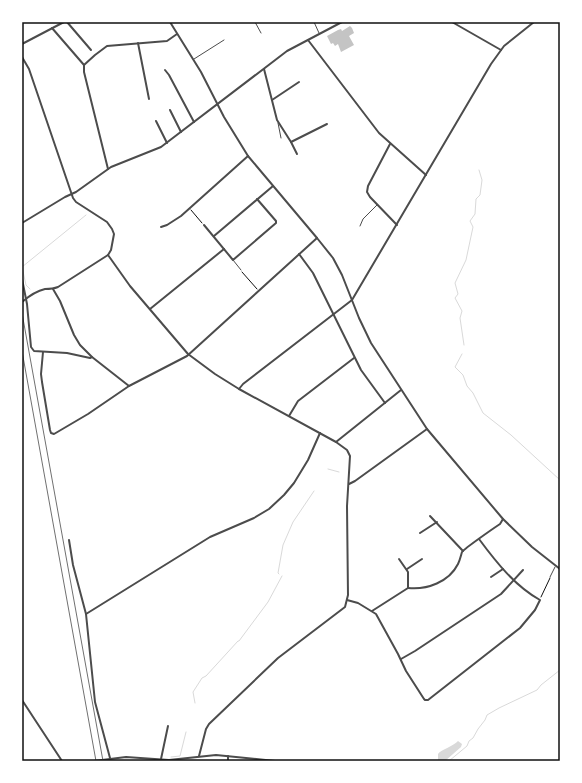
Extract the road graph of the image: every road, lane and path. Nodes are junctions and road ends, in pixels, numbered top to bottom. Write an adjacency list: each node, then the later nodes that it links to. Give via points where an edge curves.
1 (64, 22): 9 (street)
2 (68, 22): 17 (street)
3 (170, 22): 11 (street)
4 (256, 22): 10 (lane)
5 (314, 22): 12 (lane)
6 (342, 22): 12 (street)
7 (452, 22): 18 (street)
8 (534, 22): 18 (street)
9 (52, 28): 16 (street); 21 (street)
10 (261, 33)
11 (177, 34): 15 (street, via 166,41); 20 (street)
12 (319, 34): 14 (street)
13 (224, 40): 20 (lane)
14 (308, 40): 22 (street, via 287,51); 37 (street)
15 (138, 43): 21 (street, via 108,46); 25 (street)
16 (22, 44)
17 (91, 50)
18 (501, 50): 41 (street)
19 (22, 57): 43 (street, via 29,69)
20 (193, 59): 27 (street)
21 (84, 65): 40 (street)
22 (264, 69): 26 (street); 27 (street)
23 (165, 70): 31 (street)
24 (299, 82): 26 (street)
25 (149, 99)
26 (272, 100): 29 (street)
27 (217, 104): 31 (street); 39 (street)
28 (170, 110): 33 (street)
29 (277, 120): 34 (lane); 35 (street)
30 (156, 121): 36 (street)
31 (194, 122): 33 (street)
32 (327, 124): 35 (street)
33 (181, 132): 36 (street)
34 (281, 138)
35 (291, 142): 38 (street)
36 (167, 143): 40 (street)
37 (390, 144): 41 (street); 45 (street, via 367,189 370,197)
38 (297, 154)
39 (248, 156): 42 (street); 46 (street)
40 (108, 169): 43 (street)
41 (426, 175): 49 (street)
42 (273, 186): 44 (street); 53 (street)
43 (72, 194): 47 (street); 56 (street, via 76,202 107,222 114,231)
44 (257, 199): 52 (street); 57 (street, via 276,223)
45 (378, 205): 49 (street); 50 (lane, via 363,219)
46 (190, 208): 48 (path); 51 (street)
47 (22, 223)
48 (204, 225): 52 (street)
49 (397, 225): 63 (street)
50 (360, 226)
51 (161, 227)
52 (214, 236): 54 (street)
53 (317, 238): 55 (street); 63 (street, via 339,269)
54 (224, 249): 57 (street); 65 (street)
55 (299, 254): 61 (street); 66 (street)
56 (108, 255): 60 (street); 65 (street)
57 (233, 260): 58 (lane)
58 (241, 270): 61 (path)
59 (22, 279): 62 (street)
60 (52, 289): 62 (street, via 38,291); 69 (street, via 66,311 77,340)
61 (258, 291): 68 (street)
62 (26, 298): 64 (street); 67 (street, via 31,347 34,351)
63 (352, 300): 66 (street); 73 (street, via 368,338)
64 (22, 302)
65 (150, 309): 68 (street)
66 (333, 315): 70 (street); 72 (street)
67 (43, 352): 69 (street); 71 (street, via 41,374 52,434 63,430)
68 (188, 354): 71 (street); 72 (street)
69 (92, 357): 71 (street)
70 (354, 358): 74 (street, via 365,378); 75 (street, via 298,401)
71 (130, 386)
72 (240, 389): 75 (street)
73 (401, 390): 74 (street); 76 (street)
74 (385, 402): 78 (street)
75 (289, 416): 77 (street)
76 (427, 429): 79 (street); 81 (street)
77 (320, 434): 78 (street); 101 (street, via 294,483 269,508 254,518 210,537)
78 (336, 442): 79 (street, via 347,450 350,456)
79 (349, 484): 98 (street)
80 (430, 516): 82 (street)
81 (503, 519): 84 (street); 89 (street)
82 (437, 522): 83 (street); 86 (street)
83 (420, 533)
84 (479, 539): 86 (street); 91 (street)
85 (69, 540): 101 (street)
86 (463, 551): 97 (street, via 458,565 441,582 423,588)
87 (399, 559): 90 (street)
88 (422, 559): 90 (street)
89 (556, 566): 92 (street); 95 (lane)
90 (407, 569): 97 (street)
91 (503, 569): 94 (street); 96 (street)
92 (560, 569)
93 (523, 570): 96 (street)
94 (491, 577)
95 (550, 577): 99 (path)
96 (514, 579): 99 (street); 102 (street, via 501,594)
97 (408, 588): 100 (street)
98 (347, 600): 100 (street); 105 (street, via 345,607 278,658 208,724)
99 (540, 600): 102 (street, via 520,628 428,700 425,700 406,672)
100 (372, 611): 102 (street)
101 (86, 614): 107 (street, via 95,702)
102 (401, 659)
103 (22, 700): 109 (street)
104 (168, 726): 108 (street)
105 (199, 756): 106 (street); 108 (street)
106 (228, 756): 111 (street); 112 (street)
107 (110, 758): 108 (street); 110 (street)
108 (161, 759)
109 (62, 761)
110 (94, 761)
111 (228, 761)
112 (275, 761)

